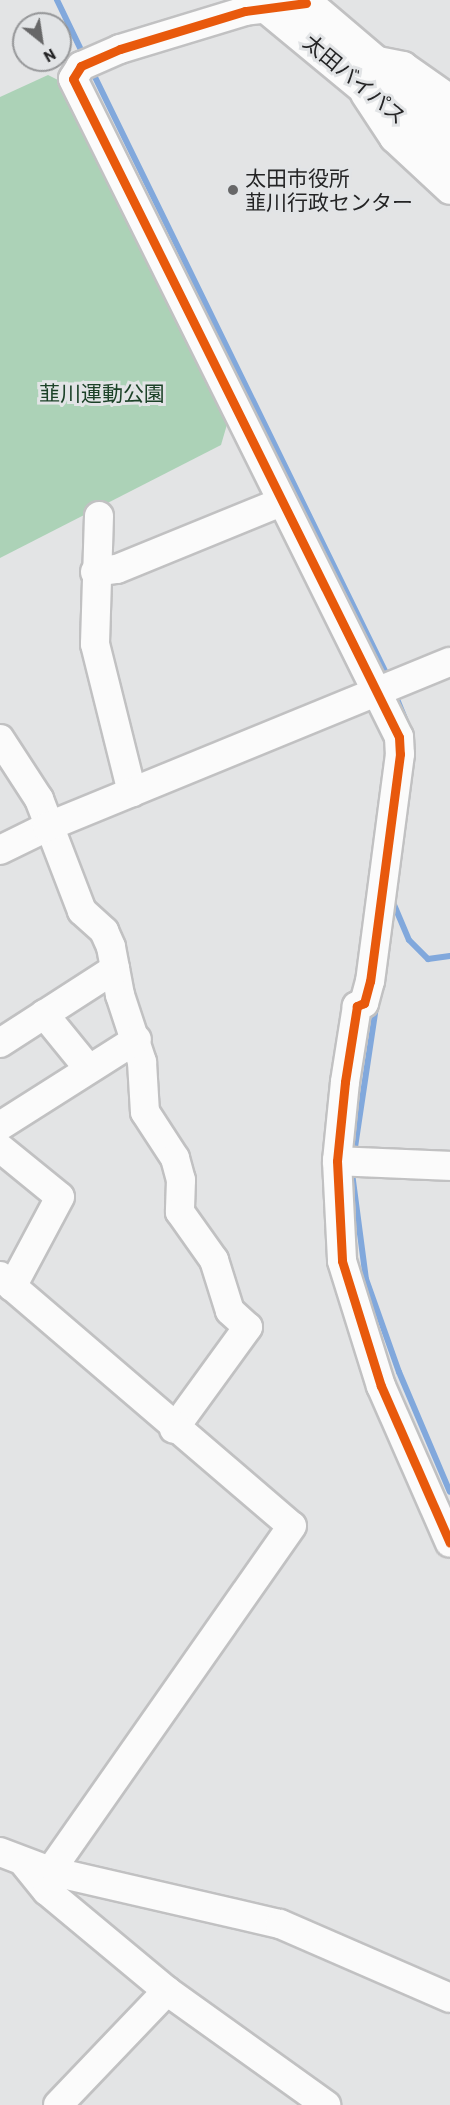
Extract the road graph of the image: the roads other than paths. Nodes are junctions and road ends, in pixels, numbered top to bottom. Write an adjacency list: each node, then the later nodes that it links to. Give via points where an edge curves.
1 (304, 2): 2 (street); 3 (highway, 太田バイパス)
2 (265, 3): 3 (highway, 太田バイパス); 8 (street, via 89,63 74,74 73,84)
3 (365, 70): 4 (street, via 403,66); 5 (highway, 太田バイパス); 6 (highway, 太田バイパス); 7 (street, via 394,138)
4 (450, 99)
5 (450, 126)
6 (450, 158)
7 (450, 190)
8 (281, 502): 10 (street, via 117,569); 12 (street)
9 (99, 516): 10 (street)
10 (95, 572): 14 (street, via 95,644)
11 (450, 662): 12 (street)
12 (377, 692): 14 (street); 24 (street, via 399,737 400,754 370,981 364,1003 357,1006 350,1049)
13 (0, 739): 15 (street, via 39,799)
14 (132, 792): 15 (street)
15 (47, 826): 16 (street); 17 (street, via 82,911 104,931)
16 (0, 850)
17 (115, 969): 18 (street); 19 (street)
18 (44, 1014): 20 (street); 21 (street)
19 (137, 1039): 21 (street); 27 (street, via 145,1112 175,1158 181,1180 180,1212 214,1260 230,1311 248,1327)
20 (0, 1043)
21 (88, 1068): 22 (street)
22 (0, 1126)
23 (0, 1148): 26 (street, via 60,1197)
24 (348, 1162): 25 (street, via 401,1161); 28 (street, via 342,1261 353,1304 381,1386)
25 (450, 1166)
26 (7, 1290): 27 (street)
27 (174, 1429): 29 (street, via 292,1526)
28 (450, 1543)
29 (25, 1862): 30 (street, via 47,1891); 31 (street, via 280,1924)
30 (167, 1991): 32 (street); 33 (street)
31 (450, 1998)
32 (58, 2105)
33 (326, 2105)

